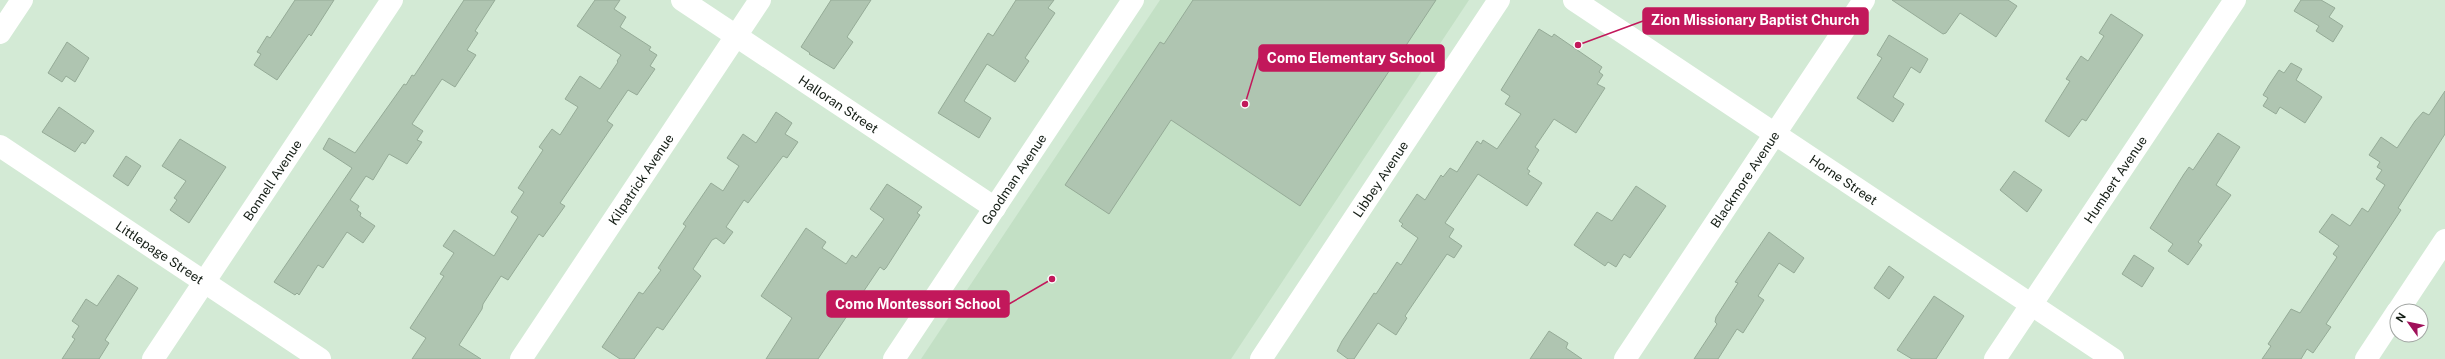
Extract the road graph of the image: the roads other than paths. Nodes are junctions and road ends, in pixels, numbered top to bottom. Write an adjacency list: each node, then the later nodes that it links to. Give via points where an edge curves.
1 (22, 0): 10 (street)
2 (392, 0): 16 (street, Bonnell Avenue)
3 (682, 0): 11 (street, Halloran Street)
4 (760, 0): 11 (street, Kilpatrick Avenue)
5 (1133, 0): 14 (street, Goodman Avenue)
6 (1499, 0): 24 (street, Libbey Avenue)
7 (1574, 0): 12 (street, Horne Street)
8 (1864, 0): 12 (street, Blackmore Avenue)
9 (2235, 0): 18 (street, Humbert Avenue)
10 (0, 33)
11 (736, 36): 14 (street, Halloran Street); 22 (street, Kilpatrick Avenue)
12 (1775, 134): 18 (street, Horne Street); 25 (street, Blackmore Avenue)
13 (0, 146): 16 (street, Littlepage Street)
14 (995, 208): 23 (street, Goodman Avenue)
15 (2445, 240): 17 (street)
16 (204, 282): 20 (street, Bonnell Avenue); 21 (street, Littlepage Street)
17 (2404, 303)
18 (2032, 305): 26 (street, Humbert Avenue); 27 (street, Horne Street)
19 (2389, 325): 28 (street)
20 (153, 359)
21 (320, 359)
22 (521, 359)
23 (894, 359)
24 (1261, 359)
25 (1625, 359)
26 (1996, 359)
27 (2114, 359)
28 (2366, 359)

